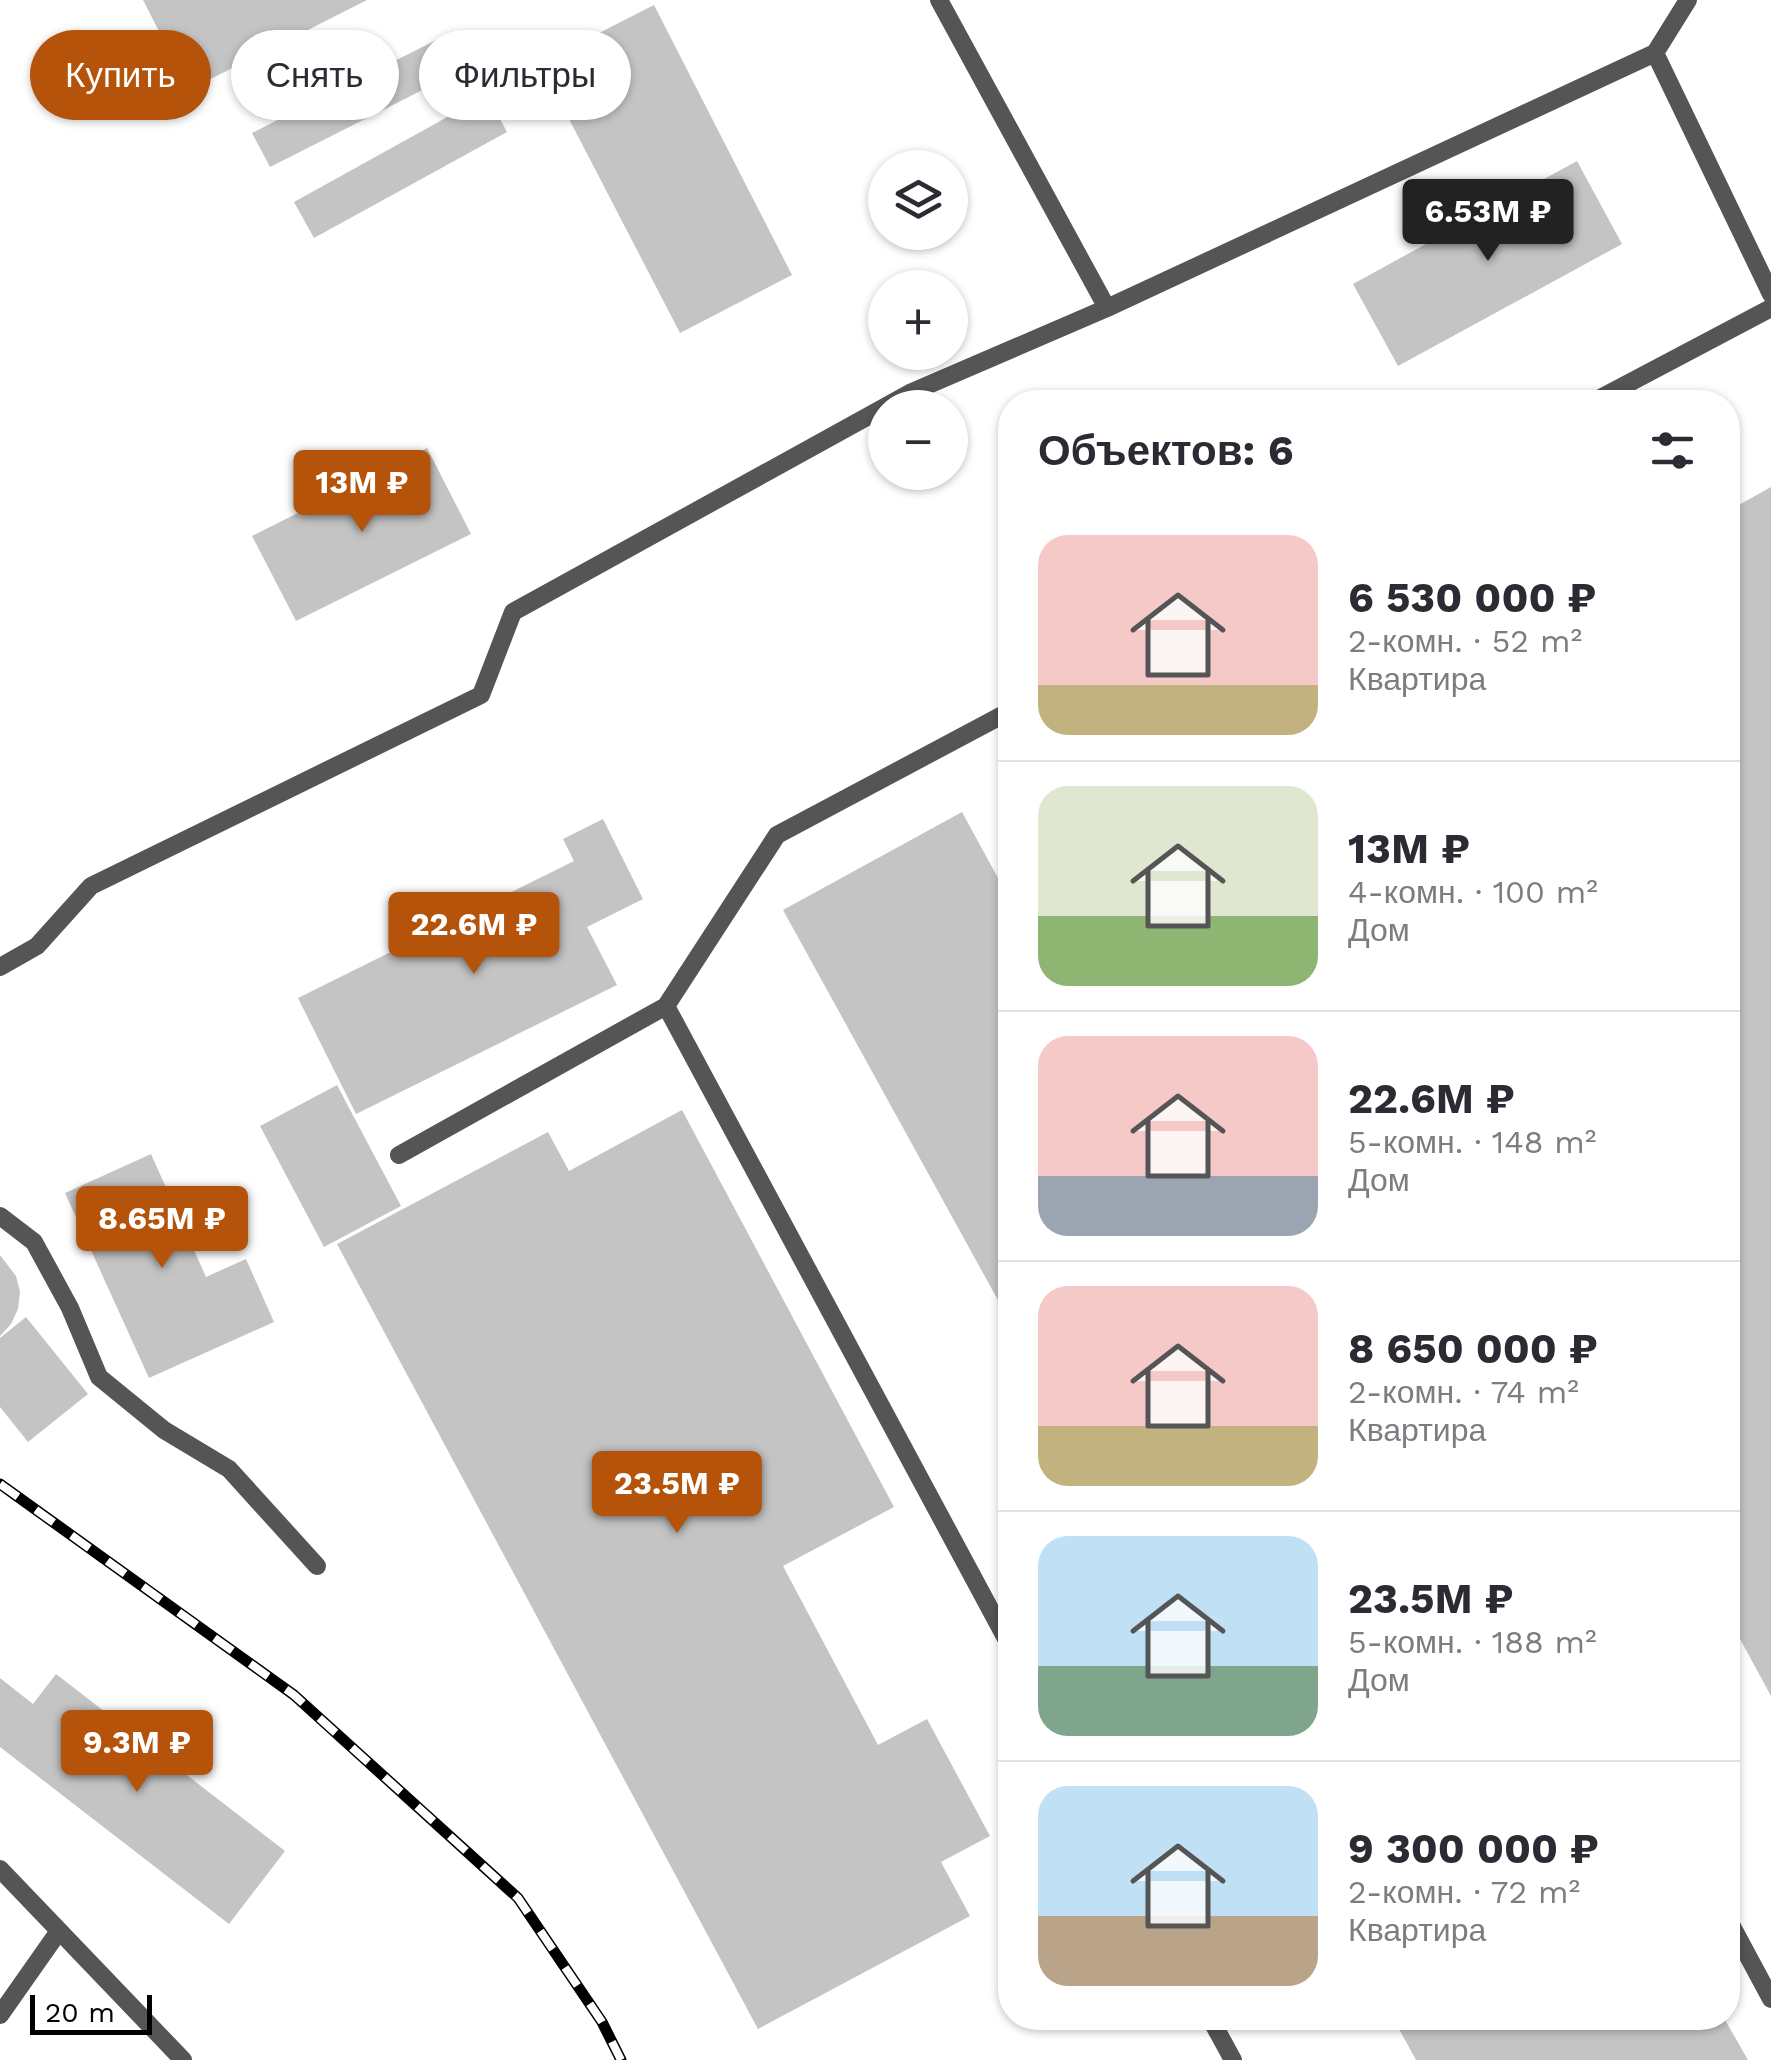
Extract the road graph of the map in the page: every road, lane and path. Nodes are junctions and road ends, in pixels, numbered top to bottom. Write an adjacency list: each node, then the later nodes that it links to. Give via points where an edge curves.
1 (940, 0): 5 (lane)
2 (1688, 0): 3 (lane)
3 (1655, 53): 4 (lane); 5 (lane)
4 (1771, 294)
5 (1107, 308): 9 (lane, via 912,392 513,612 481,695 91,886 37,946)
6 (1771, 308): 7 (lane)
7 (1616, 390)
8 (998, 718): 10 (lane, via 778,835)
9 (0, 967)
10 (666, 1006): 11 (lane); 14 (lane)
11 (400, 1154)
12 (0, 1216): 13 (lane, via 34,1242 99,1377 164,1430 229,1468)
13 (317, 1566)
14 (998, 1624)
15 (0, 1869): 16 (lane)
16 (59, 1931): 19 (lane); 21 (lane)
17 (1740, 1941): 18 (lane)
18 (1771, 1999)
19 (0, 2016)
20 (1217, 2030): 22 (lane)
21 (183, 2060)
22 (1233, 2060)

